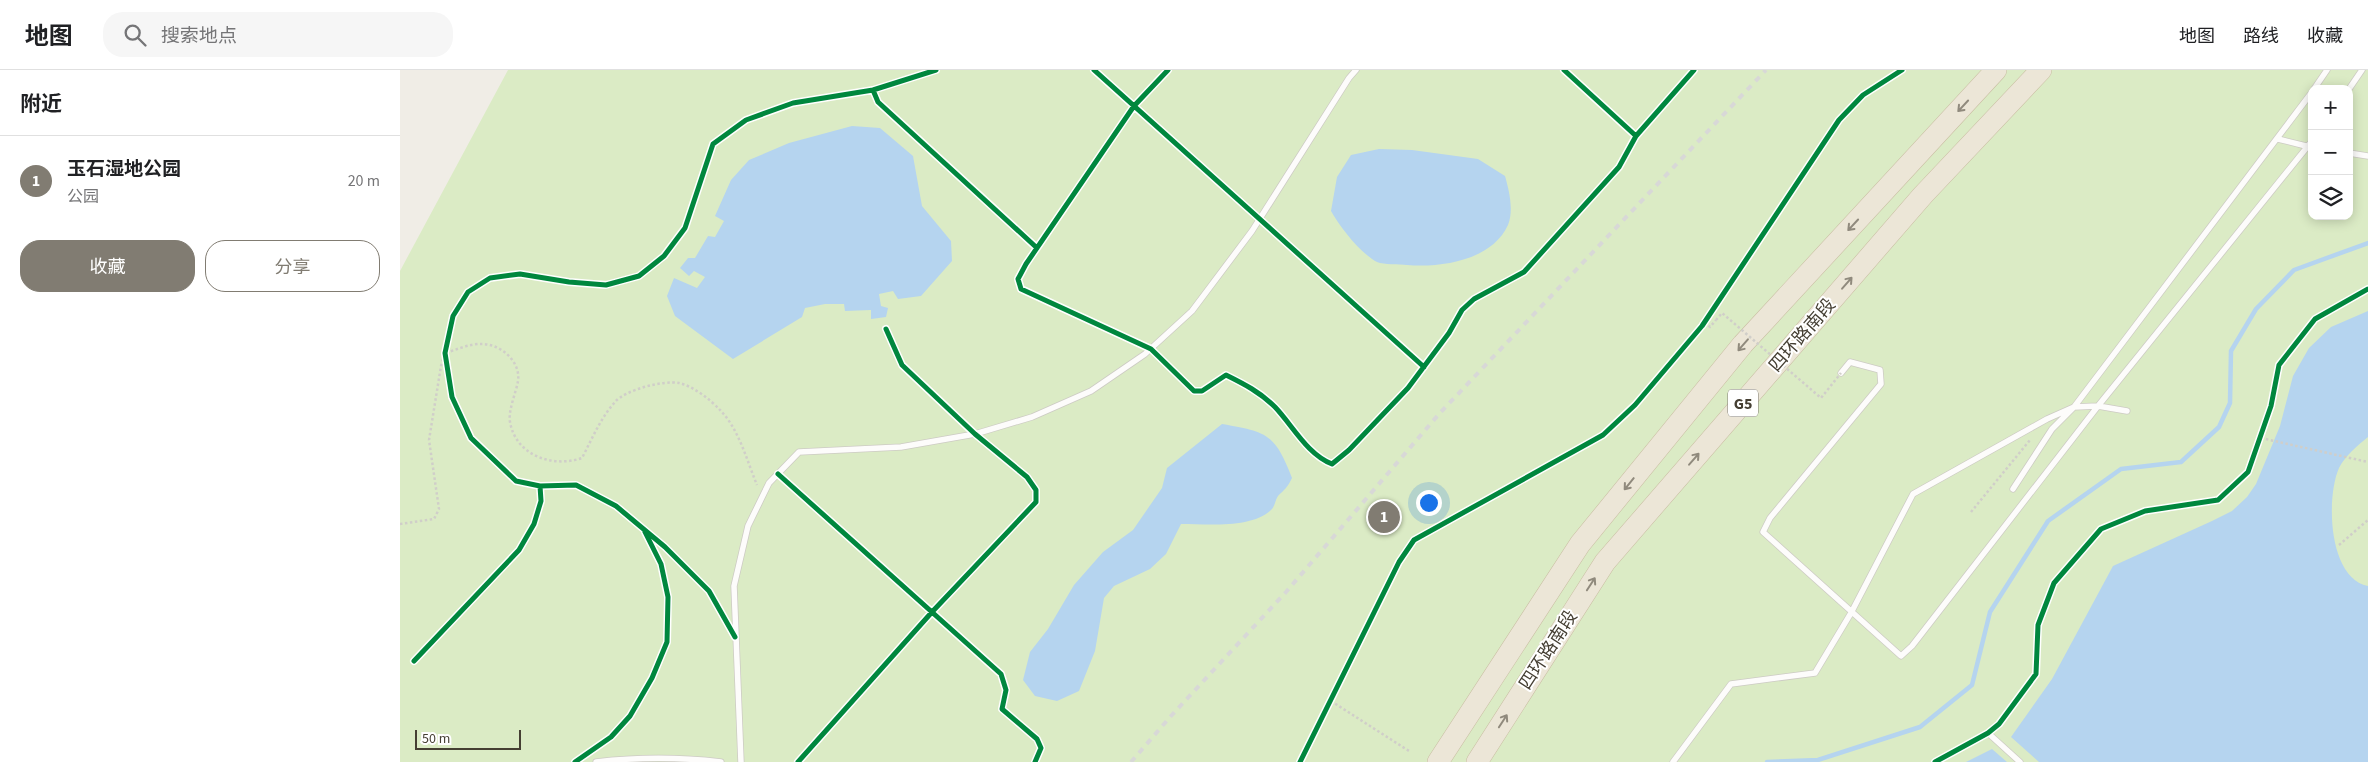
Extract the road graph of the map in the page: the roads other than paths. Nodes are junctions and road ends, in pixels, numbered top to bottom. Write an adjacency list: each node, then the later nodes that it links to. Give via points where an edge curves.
1 (1356, 70): 23 (lane, via 1252,231 1192,311 1145,354 1091,391 1032,418 974,434 902,447 799,452 769,483 748,526 734,586)
2 (1996, 70): 24 (highway, 四环路南段 / G5, one-way to 24, via 1743,344 1580,544)
3 (2041, 70): 25 (highway, 四环路南段 / G5, one-way to 3, via 1605,562 1923,195)
4 (2327, 70): 6 (lane)
5 (2362, 70): 7 (lane)
6 (2316, 85)
7 (2352, 85)
8 (2308, 97): 9 (lane)
9 (2278, 139): 10 (lane); 16 (lane)
10 (2308, 144)
11 (2308, 149): 15 (lane)
12 (2353, 154): 13 (lane)
13 (2368, 156)
14 (1841, 373): 19 (lane, via 1850,362 1880,370 1881,384 1770,518 1762,532)
15 (2098, 406): 16 (lane); 17 (lane); 19 (lane, via 1902,656)
16 (2074, 407): 18 (lane, via 2052,429); 19 (lane, via 1913,494)
17 (2127, 411)
18 (2013, 489)
19 (1851, 613): 26 (lane, via 1815,673 1731,684)
20 (1988, 733): 27 (lane)
21 (596, 762): 22 (lane, via 628,758)
22 (721, 762)
23 (741, 762)
24 (1438, 762)
25 (1477, 762)
26 (1673, 762)
27 (2020, 762)

